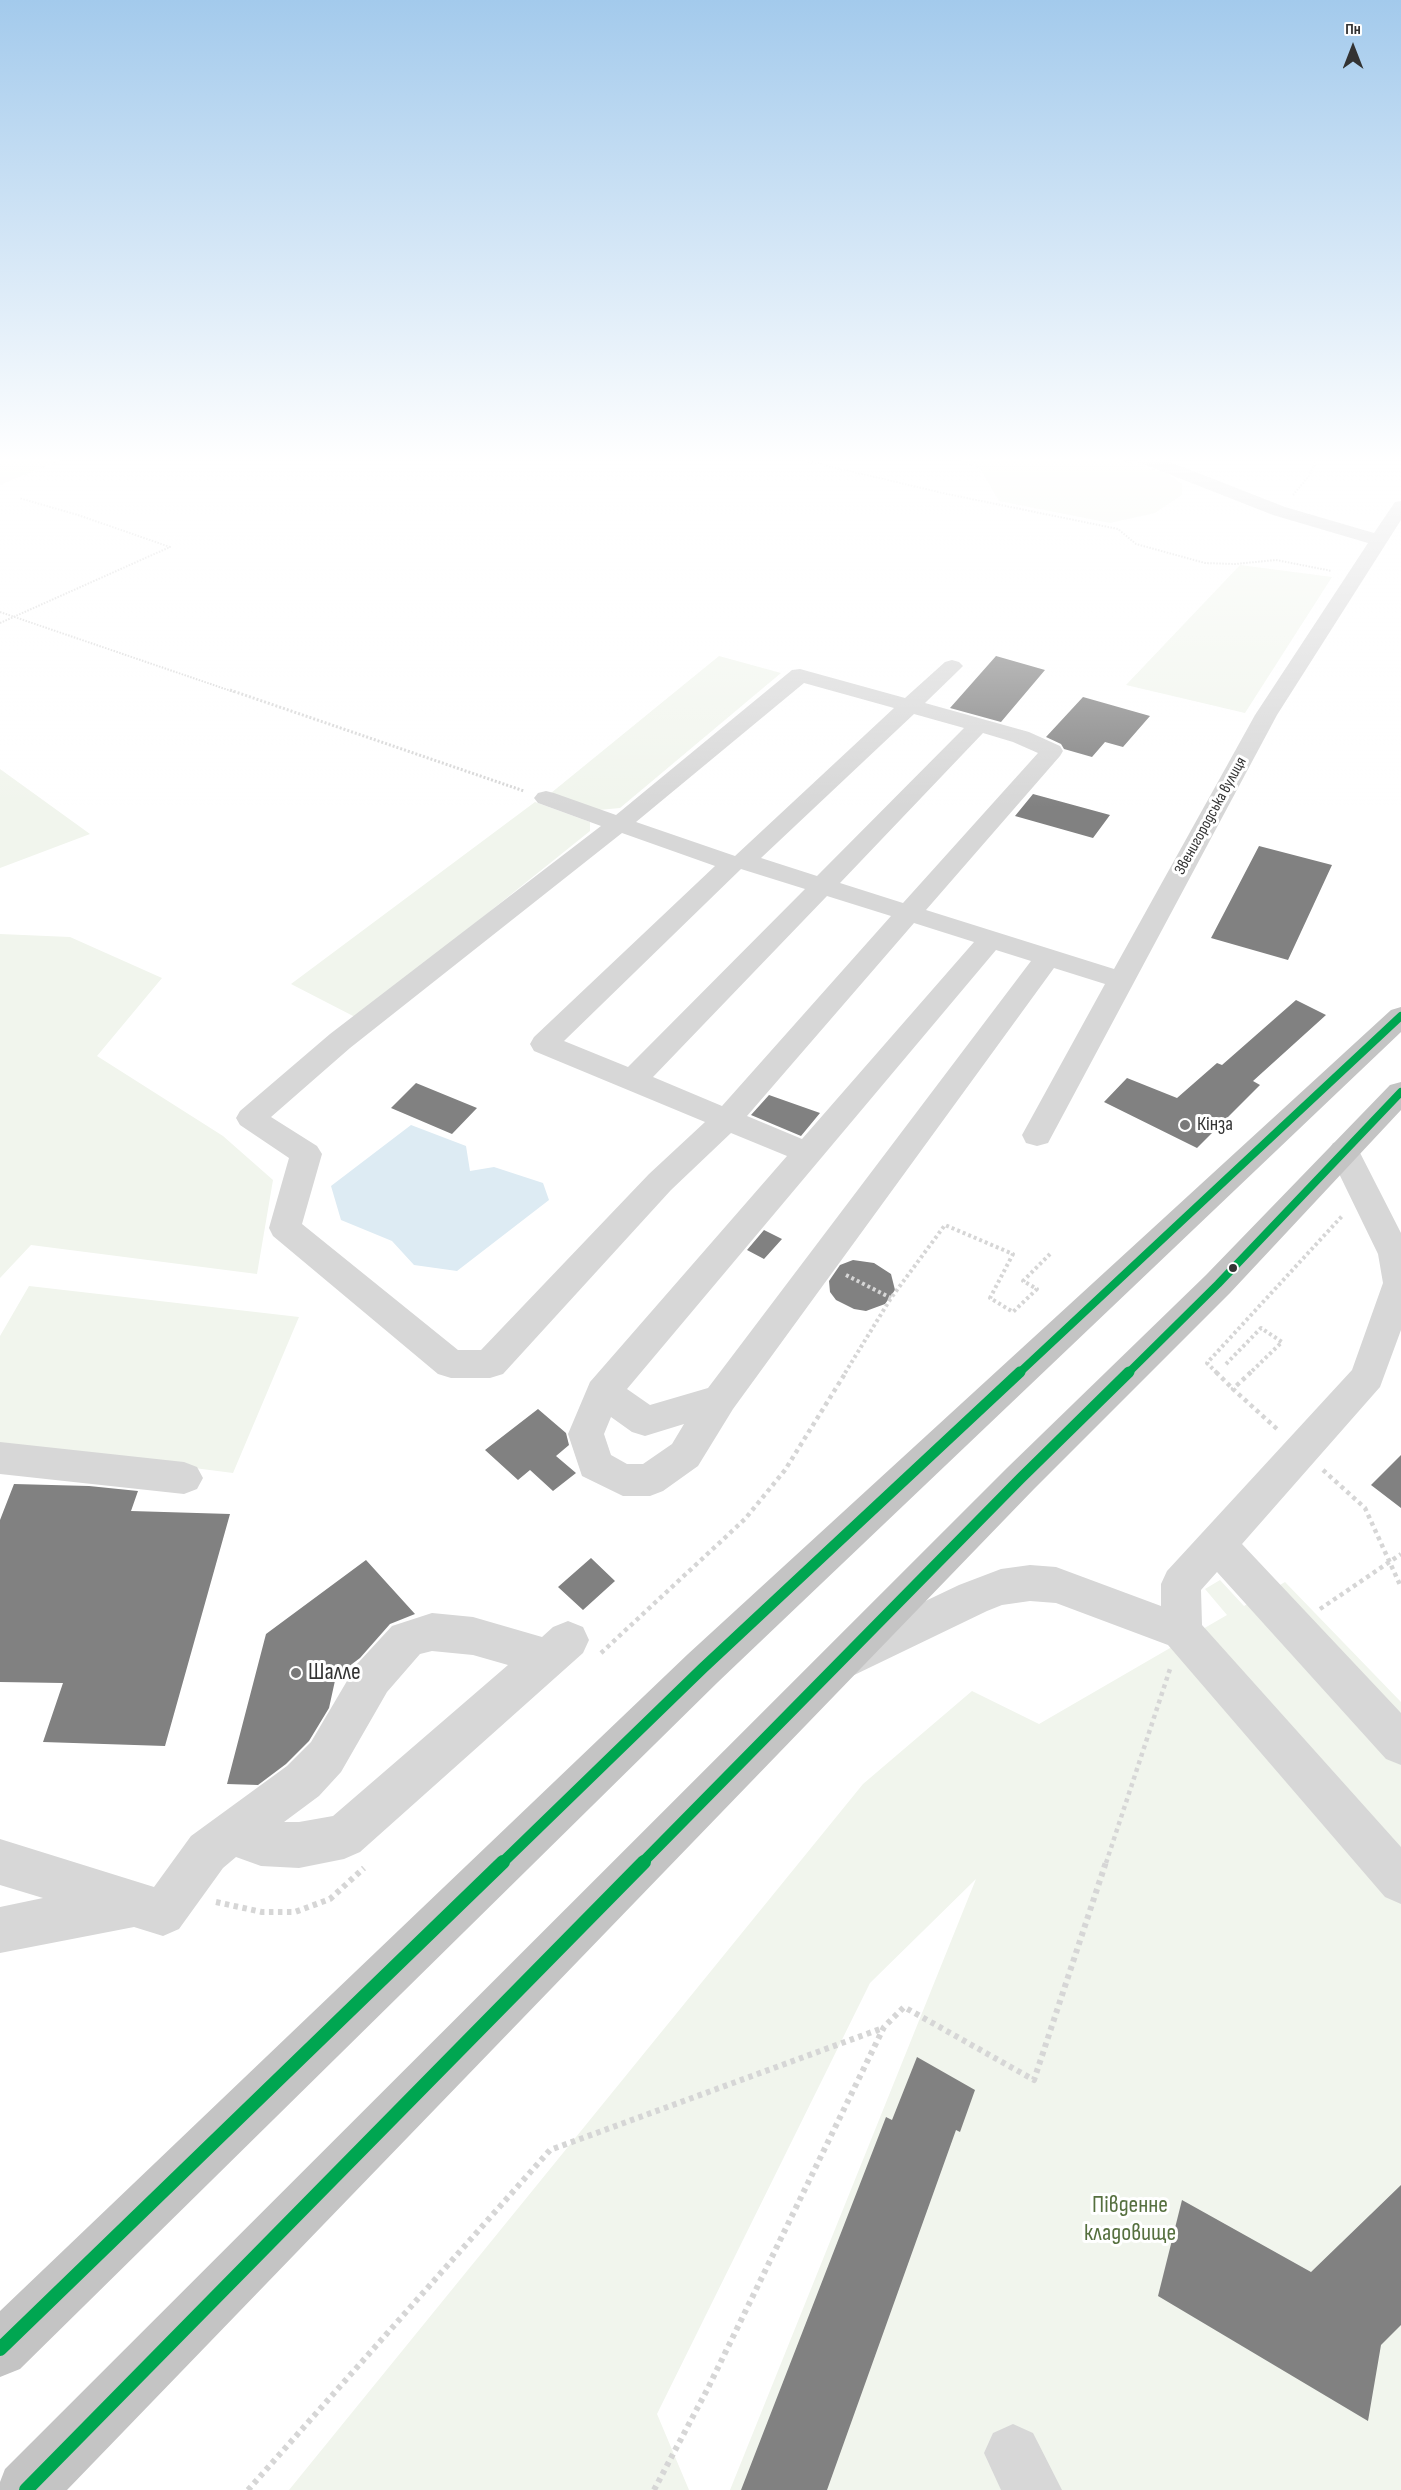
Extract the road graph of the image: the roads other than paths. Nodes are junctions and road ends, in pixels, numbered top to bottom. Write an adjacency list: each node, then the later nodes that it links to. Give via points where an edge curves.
1 (1356, 574): 12 (street, Звенигородська вулиця, via 1266,715)
2 (952, 666): 3 (street)
3 (911, 706): 4 (street); 6 (street, via 800,675); 7 (street)
4 (979, 725): 8 (street); 9 (street, via 1052,751)
5 (546, 798): 6 (street)
6 (619, 824): 7 (street); 16 (street, via 350,1034 250,1118 306,1154 285,1228 451,1364 490,1364 660,1182)
7 (738, 863): 8 (street); 14 (street, via 544,1044)
8 (823, 886): 9 (street); 14 (street)
9 (907, 913): 10 (street); 16 (street)
10 (991, 939): 11 (street); 19 (street)
11 (1048, 957): 12 (street); 21 (street)
12 (1121, 980): 17 (street, Звенигородська вулиця)
13 (1401, 1016): 33 (highway, via 703,1668)
14 (632, 1081): 16 (street)
15 (1401, 1092): 18 (highway)
16 (726, 1120): 19 (street)
17 (1037, 1135)
18 (1344, 1151): 24 (street, via 1395,1254 1400,1282 1367,1377); 26 (highway, via 1218,1284)
19 (808, 1153): 20 (street)
20 (603, 1392): 21 (street, via 645,1421); 21 (street, via 586,1434 595,1465 623,1480 650,1480 685,1455)
21 (720, 1399)
22 (0, 1458): 23 (street)
23 (184, 1478)
24 (1217, 1544): 25 (street, via 1181,1584); 27 (street)
25 (1182, 1632): 26 (street, via 1056,1585 1030,1583 1001,1587 973,1598); 30 (street)
26 (841, 1662): 34 (highway)
27 (1401, 1744)
28 (231, 1833): 28 (street, via 261,1843 299,1845 344,1836 558,1649 432,1632 407,1639 372,1678 326,1757 303,1781); 31 (street, via 207,1851 163,1913)
29 (0, 1862): 31 (street)
30 (1401, 1881)
31 (136, 1904): 32 (street)
32 (0, 1930)
33 (0, 2349)
34 (26, 2490)

